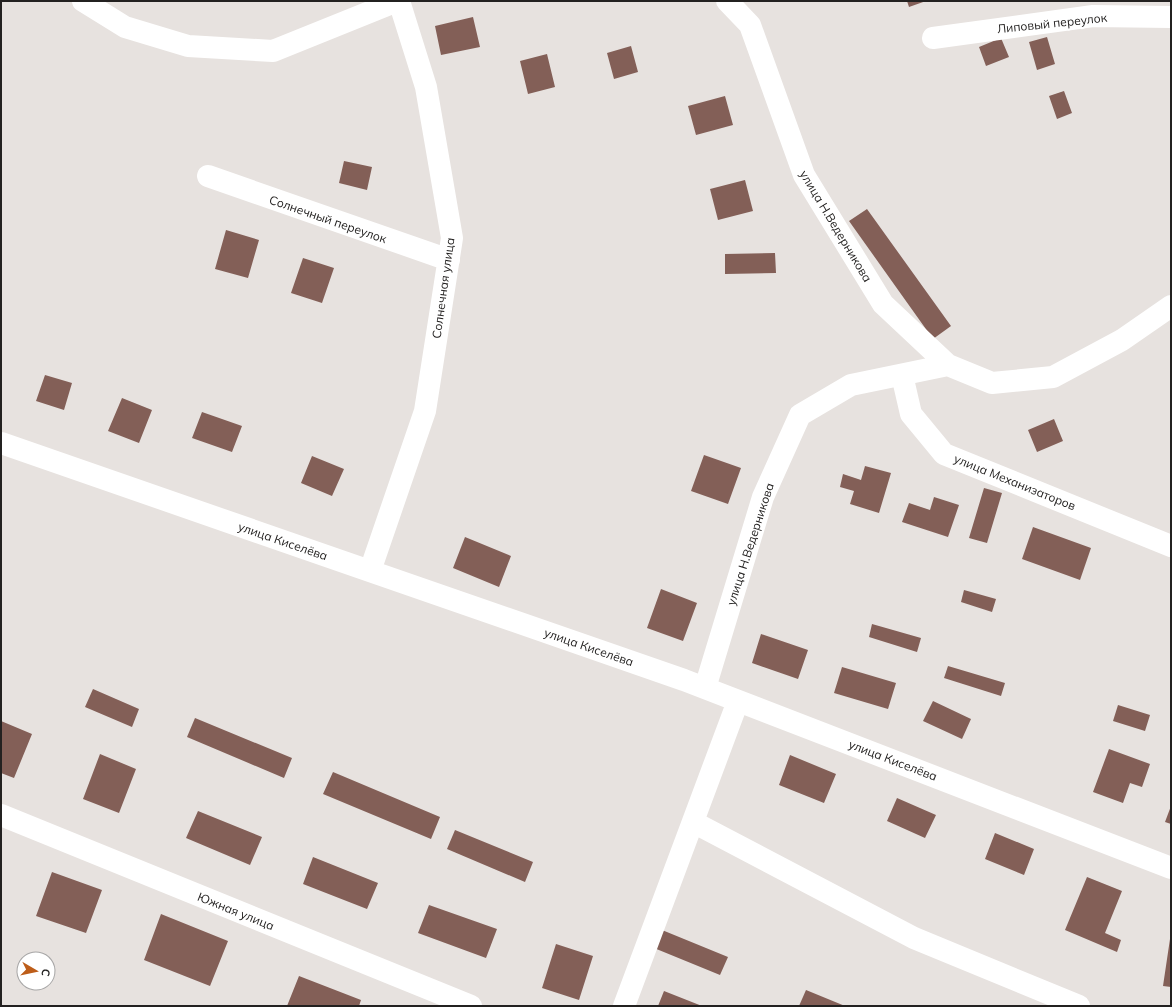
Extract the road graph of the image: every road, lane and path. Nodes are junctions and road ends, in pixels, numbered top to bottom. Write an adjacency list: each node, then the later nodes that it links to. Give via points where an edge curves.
1 (83, 1): 2 (street, via 125,27 188,46 273,51)
2 (398, 1): 7 (street, Солнечная улица, via 426,87 452,238)
3 (727, 1): 9 (street, улица Н.Ведерникова, via 750,25 808,182 883,304)
4 (1171, 18): 5 (street, Липовый переулок, via 1093,16)
5 (933, 38)
6 (208, 176): 7 (street, Солнечный переулок)
7 (448, 260): 13 (street, Солнечная улица, via 425,411)
8 (1171, 306): 9 (street, улица Н.Ведерникова, via 1122,340 1053,377 992,383)
9 (948, 365): 10 (street, улица Н.Ведерникова)
10 (902, 374): 12 (street, улица Механизаторов, via 911,414 944,454); 14 (street, улица Н.Ведерникова, via 851,385 800,415 763,497)
11 (1, 443): 13 (street, улица Киселёва)
12 (1171, 546)
13 (370, 571): 14 (street, улица Киселёва)
14 (705, 688): 15 (street, улица Киселёва)
15 (738, 701): 17 (street); 18 (street, улица Киселёва)
16 (1, 816): 19 (street, Южная улица)
17 (693, 822): 20 (street); 21 (street, via 914,938)
18 (1171, 868)
19 (471, 1006)
20 (624, 1006)
21 (1079, 1006)

